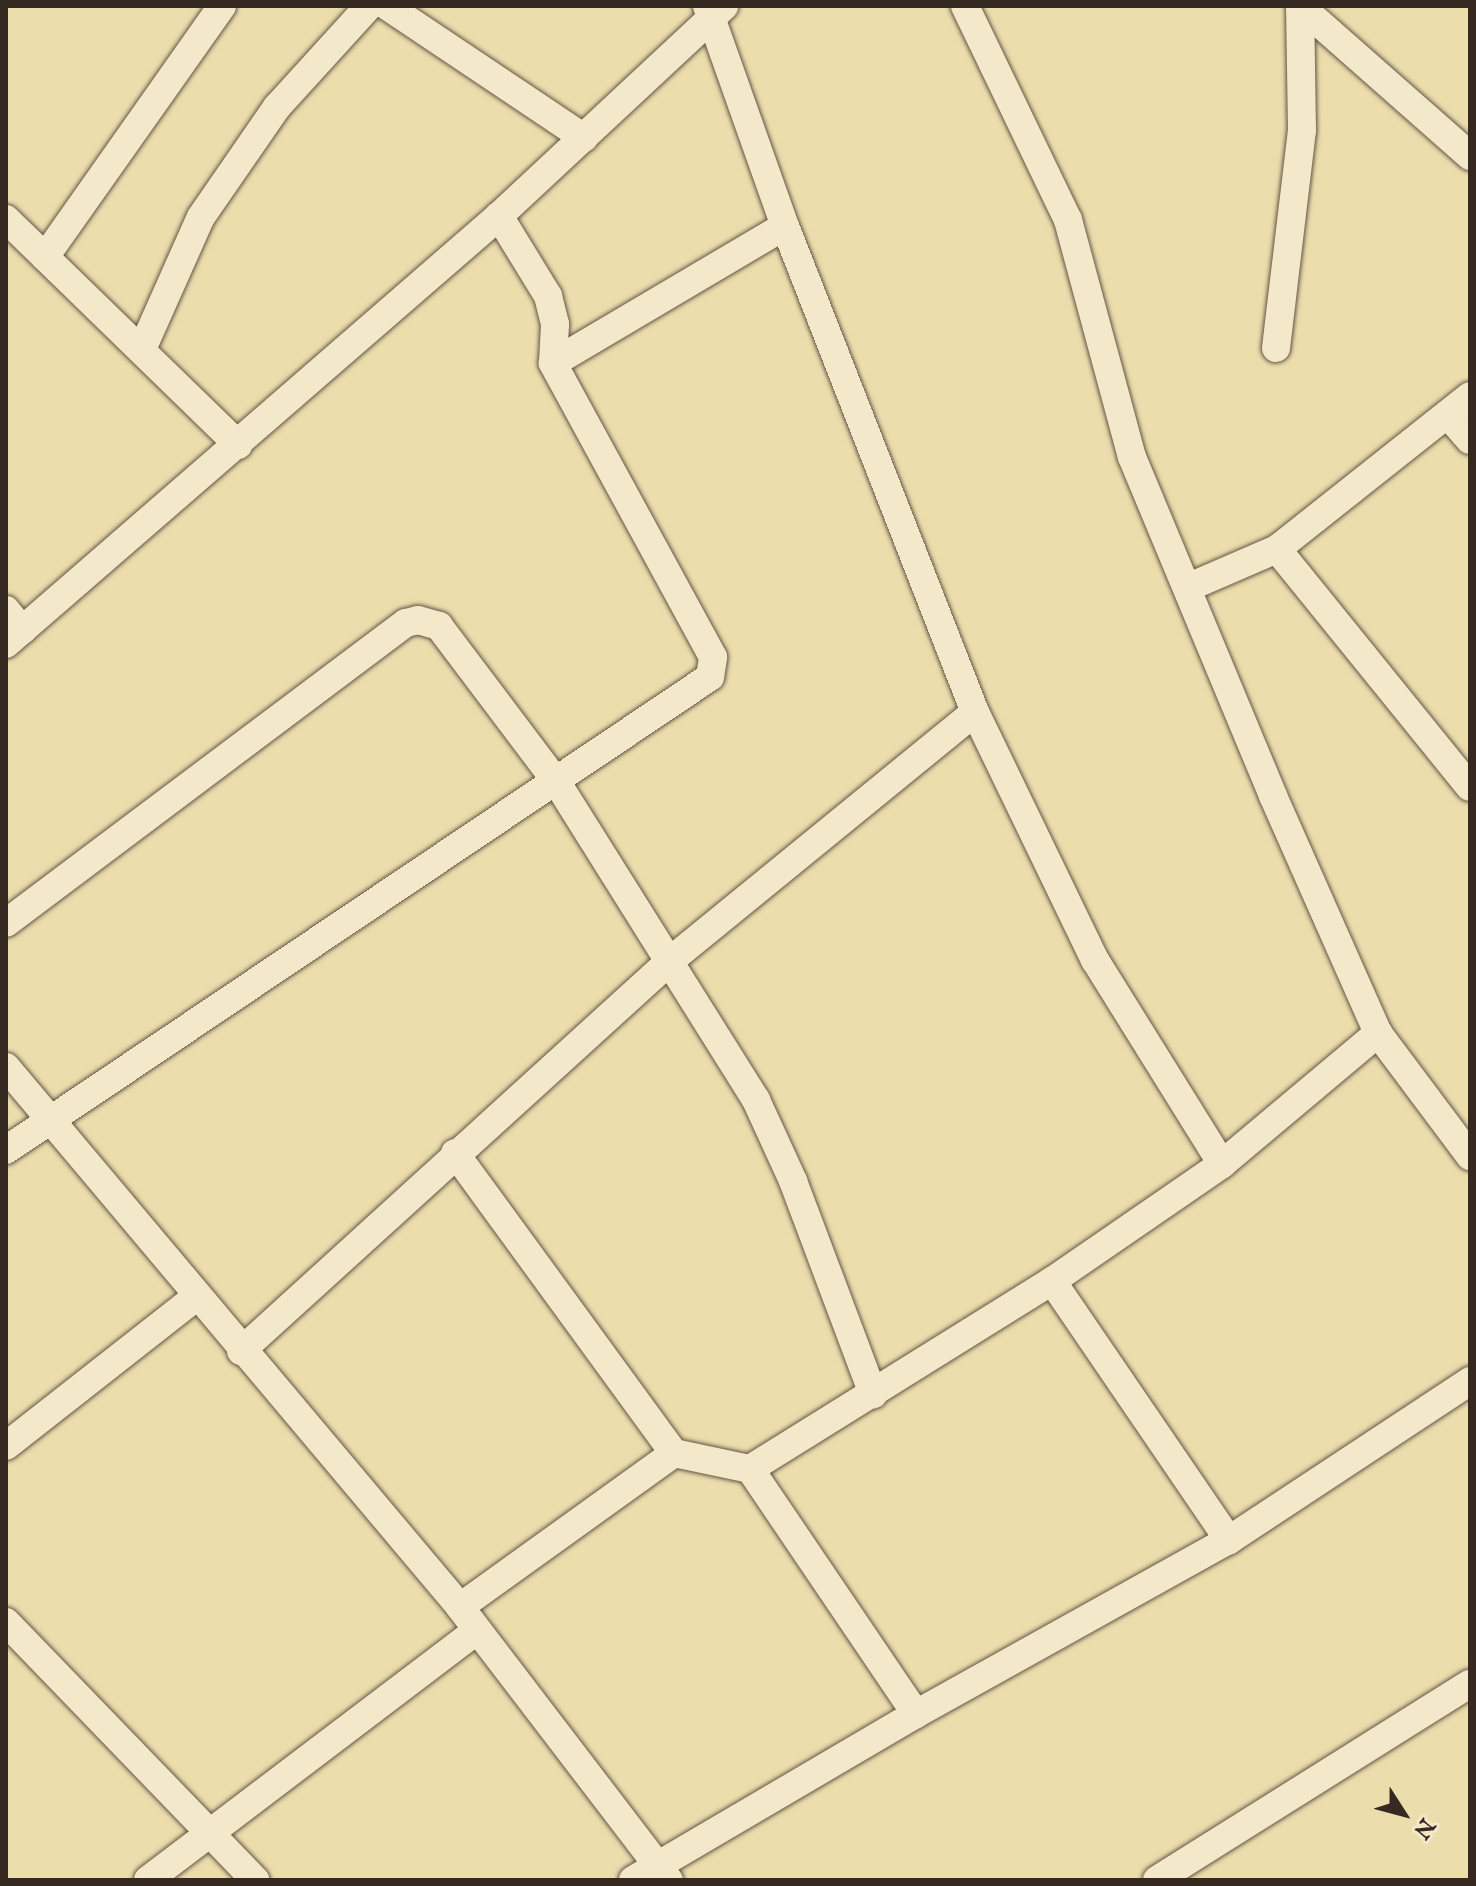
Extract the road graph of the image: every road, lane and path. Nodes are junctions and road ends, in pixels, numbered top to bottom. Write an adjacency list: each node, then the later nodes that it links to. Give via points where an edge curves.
1 (222, 6): 12 (street)
2 (369, 6): 13 (street, via 277,107 201,217)
3 (387, 6): 7 (street)
4 (965, 6): 21 (street, via 1068,220 1132,457)
5 (1300, 6): 8 (street); 14 (street, via 1302,130)
6 (714, 9): 7 (street); 11 (street)
7 (584, 138): 9 (street)
8 (1470, 156)
9 (499, 216): 15 (street, via 548,296 555,324); 19 (street)
10 (6, 219): 12 (street)
11 (785, 226): 15 (street); 23 (street)
12 (45, 257): 13 (street)
13 (143, 347): 19 (street)
14 (1276, 348)
15 (553, 363): 24 (street, via 715,667 710,677)
16 (1470, 396): 17 (street)
17 (1448, 415): 18 (street); 20 (street)
18 (1470, 440)
19 (238, 445): 22 (street)
20 (1277, 549): 21 (street); 25 (street)
21 (1189, 587): 28 (street, via 1273,796)
22 (11, 628)
23 (975, 712): 27 (street); 34 (street, via 1095,960)
24 (556, 781): 26 (street, via 439,626 418,620 406,623); 27 (street); 30 (street)
25 (1470, 787)
26 (6, 923)
27 (671, 960): 32 (street); 39 (street, via 777,1140)
28 (1378, 1033): 33 (street); 34 (street)
29 (6, 1067): 30 (street)
30 (51, 1121): 31 (street); 36 (street)
31 (6, 1150)
32 (455, 1153): 37 (street); 41 (street)
33 (1470, 1156)
34 (1222, 1164): 35 (street)
35 (1052, 1281): 39 (street); 43 (street)
36 (196, 1297): 37 (street); 40 (street)
37 (241, 1351): 44 (street)
38 (1470, 1381): 43 (street)
39 (873, 1394): 42 (street)
40 (6, 1446)
41 (674, 1453): 42 (street); 44 (street)
42 (750, 1469): 48 (street)
43 (1229, 1540): 48 (street)
44 (460, 1607): 46 (street)
45 (6, 1622): 49 (street)
46 (477, 1630): 49 (street); 50 (street)
47 (1470, 1684): 54 (street)
48 (916, 1714): 50 (street)
49 (209, 1833): 51 (street); 52 (street)
50 (663, 1872): 53 (street)
51 (148, 1880)
52 (255, 1880)
53 (633, 1880)
54 (1157, 1880)

